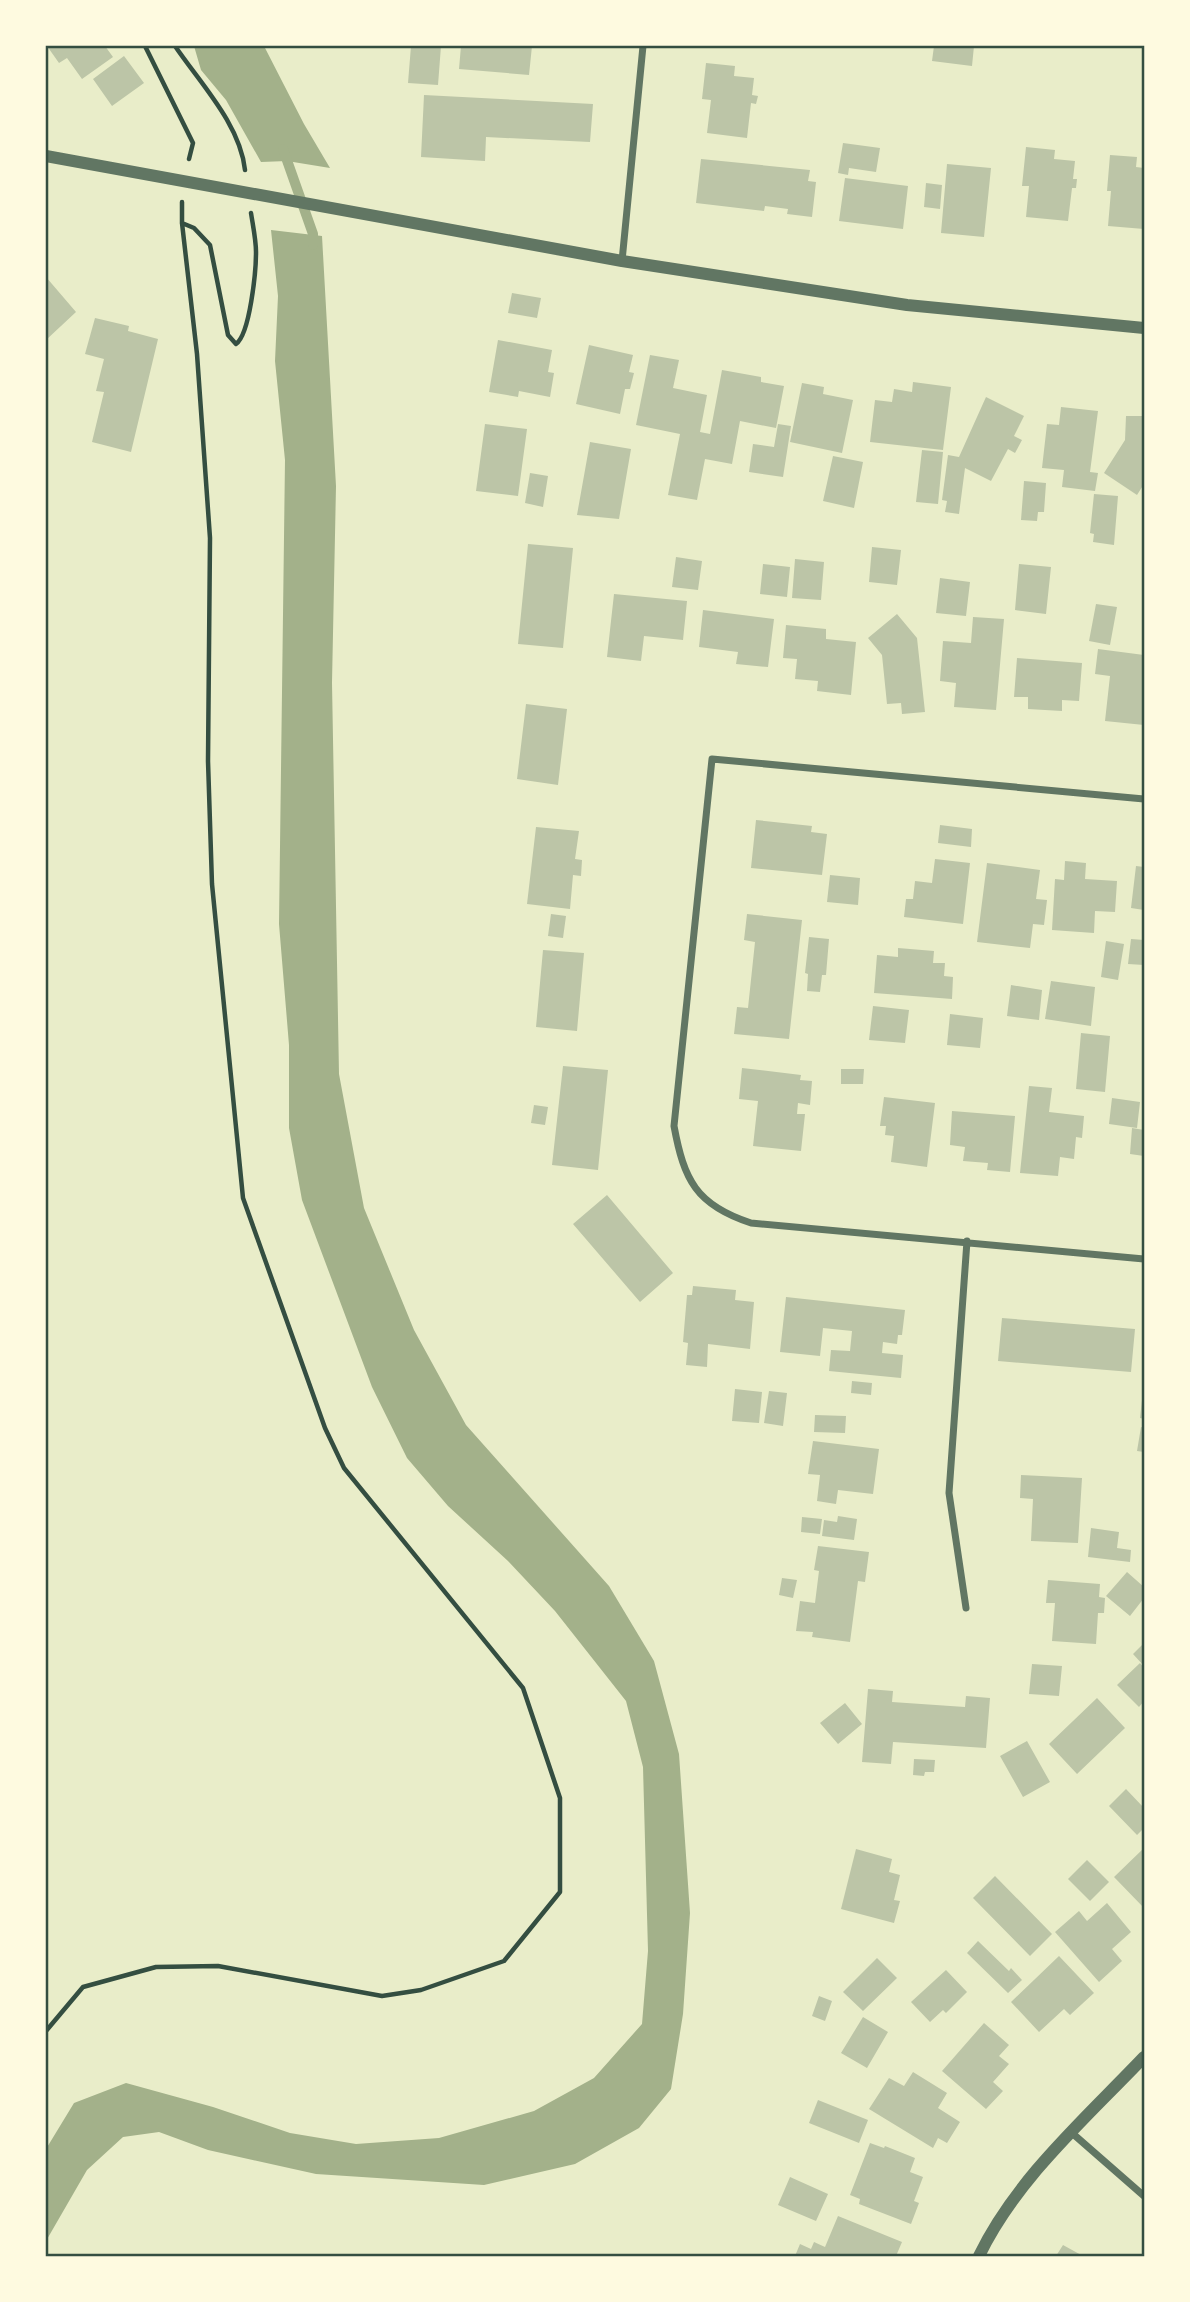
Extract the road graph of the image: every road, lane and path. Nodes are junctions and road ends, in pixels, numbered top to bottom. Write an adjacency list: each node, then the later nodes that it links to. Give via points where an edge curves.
1 (145, 46): 6 (path, via 193,143)
2 (174, 46): 5 (path, via 243,150)
3 (643, 46): 9 (street)
4 (46, 156): 6 (street)
5 (246, 178)
6 (183, 181): 8 (path); 9 (street)
7 (250, 203): 8 (path, via 256,253 253,290 243,336 236,344 228,335 211,246 194,228)
8 (182, 223): 15 (path, via 210,538 212,884 243,1198 325,1428 344,1468 523,1688 561,1798 561,1892 504,1961 421,1990 382,1996 218,1966 156,1967 83,1987)
9 (622, 261): 10 (street, via 907,305)
10 (1144, 328)
11 (1144, 799): 12 (street, via 712,759 674,1126 689,1178 707,1201 726,1215 751,1223)
12 (967, 1241): 13 (street); 14 (street, via 949,1493)
13 (1144, 1259)
14 (966, 1608)
15 (46, 2031)
16 (1144, 2057): 17 (street)
17 (1072, 2133): 18 (street); 19 (street, via 1007,2209)
18 (1144, 2196)
19 (979, 2256)

